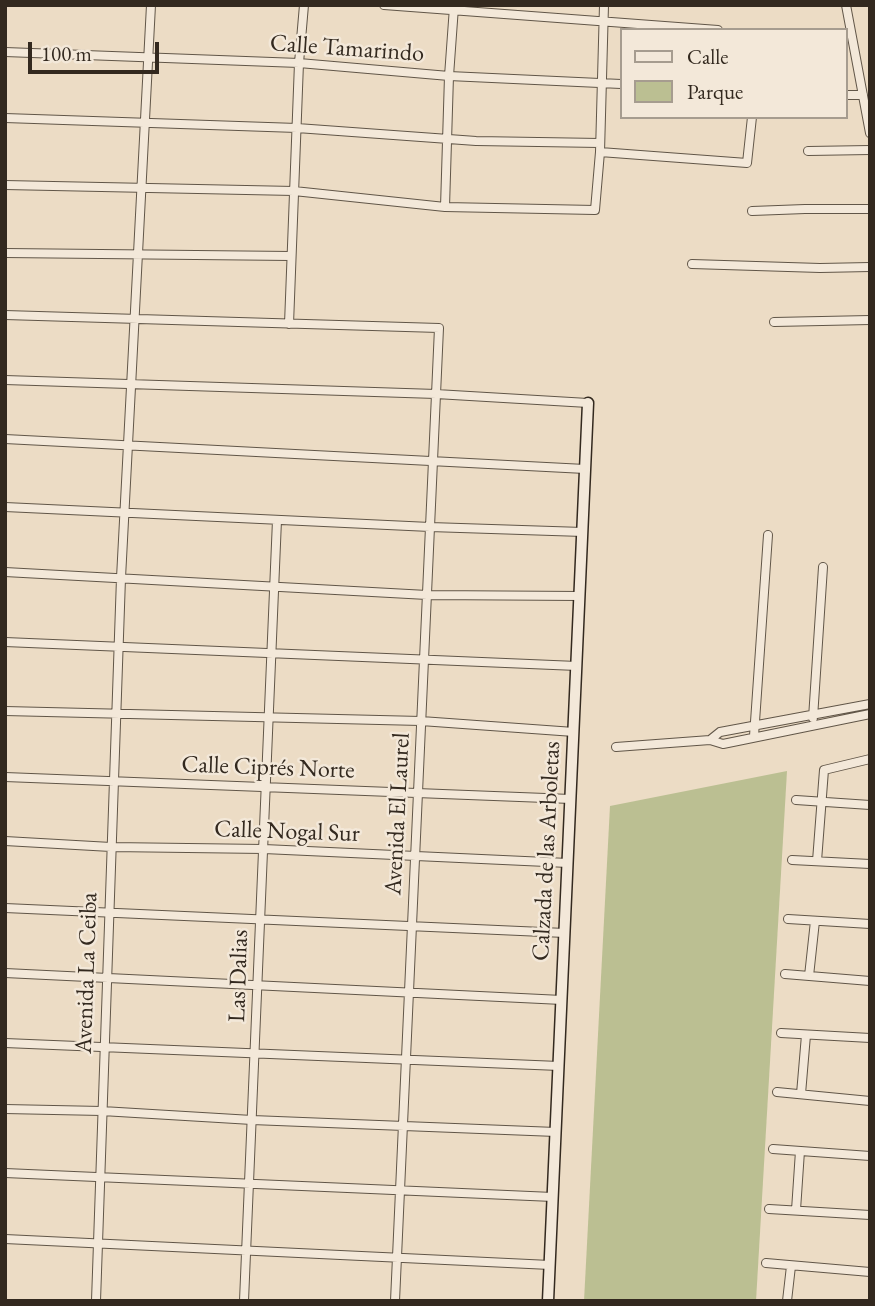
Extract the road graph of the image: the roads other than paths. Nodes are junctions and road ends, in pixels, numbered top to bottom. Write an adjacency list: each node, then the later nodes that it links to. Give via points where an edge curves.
1 (151, 5): 11 (street, Avenida La Ceiba)
2 (304, 5): 12 (street)
3 (384, 5): 6 (street)
4 (604, 5): 7 (street)
5 (846, 5): 9 (street)
6 (454, 8): 7 (street); 13 (street)
7 (604, 22): 8 (street); 14 (street)
8 (690, 28)
9 (849, 40): 17 (street)
10 (5, 52): 11 (street, Calle Tamarindo)
11 (149, 57): 12 (street, Calle Tamarindo); 20 (street, Avenida La Ceiba)
12 (299, 63): 13 (street, Calle Tamarindo); 21 (street)
13 (449, 76): 14 (street, Calle Tamarindo); 23 (street)
14 (601, 83): 15 (street, Calle Tamarindo); 24 (street)
15 (620, 84)
16 (847, 95): 17 (street)
17 (863, 95): 22 (street)
18 (5, 118): 20 (street)
19 (752, 119): 27 (street, via 747,163)
20 (145, 122): 21 (street); 29 (street, Avenida La Ceiba)
21 (297, 128): 23 (street); 30 (street)
22 (870, 133)
23 (447, 138): 24 (street); 31 (street)
24 (600, 143): 27 (street)
25 (808, 150): 26 (street)
26 (870, 150)
27 (600, 152): 31 (street, via 595,210)
28 (5, 185): 29 (street)
29 (141, 188): 30 (street); 35 (street, Avenida La Ceiba)
30 (294, 191): 31 (street); 36 (street)
31 (445, 207)
32 (870, 209): 33 (street)
33 (752, 211)
34 (5, 253): 35 (street)
35 (138, 254): 36 (street); 40 (street, Avenida La Ceiba)
36 (292, 256): 43 (street)
37 (692, 264): 38 (street)
38 (870, 267)
39 (5, 315): 40 (street)
40 (134, 319): 43 (street); 45 (street, Avenida La Ceiba)
41 (870, 320): 42 (street)
42 (774, 322)
43 (289, 324): 46 (street, Avenida El Laurel, via 439,328)
44 (5, 380): 45 (street)
45 (131, 385): 46 (street); 49 (street, Avenida La Ceiba)
46 (436, 394): 47 (street); 50 (street, Avenida El Laurel)
47 (588, 403): 51 (street, Calzada de las Arboletas)
48 (5, 439): 49 (street)
49 (127, 445): 50 (street); 53 (street, Avenida La Ceiba)
50 (433, 459): 51 (street); 55 (street, Avenida El Laurel)
51 (586, 469): 56 (street, Calzada de las Arboletas)
52 (5, 507): 53 (street)
53 (124, 513): 54 (street); 60 (street, Avenida La Ceiba)
54 (277, 520): 55 (street); 61 (street, Las Dalias)
55 (430, 527): 56 (street); 62 (street, Avenida El Laurel)
56 (583, 532): 63 (street, Calzada de las Arboletas)
57 (768, 536): 76 (street)
58 (823, 567): 72 (street)
59 (5, 572): 60 (street)
60 (121, 578): 61 (street); 65 (street, Avenida La Ceiba)
61 (274, 587): 62 (street); 66 (street, Las Dalias)
62 (427, 595): 63 (street); 67 (street, Avenida El Laurel)
63 (580, 596): 68 (street, Calzada de las Arboletas)
64 (5, 642): 65 (street)
65 (118, 647): 66 (street); 71 (street, Avenida La Ceiba)
66 (272, 654): 67 (street); 74 (street, Las Dalias)
67 (424, 661): 68 (street); 75 (street, Avenida El Laurel)
68 (577, 666): 78 (street, Calzada de las Arboletas)
69 (870, 704): 72 (street)
70 (5, 711): 71 (street)
71 (116, 714): 74 (street); 84 (street, Avenida La Ceiba)
72 (813, 714): 76 (street); 77 (street)
73 (870, 714): 77 (street)
74 (269, 718): 75 (street); 85 (street, Las Dalias)
75 (421, 721): 78 (street); 86 (street, Avenida El Laurel)
76 (755, 725): 79 (street); 80 (street, via 720,732)
77 (812, 725): 79 (street)
78 (574, 732): 87 (street, Calzada de las Arboletas)
79 (754, 736): 80 (street, via 723,744)
80 (710, 740): 81 (street)
81 (616, 747)
82 (870, 759): 89 (street, via 824,770)
83 (5, 777): 84 (street, Calle Ciprés Norte)
84 (113, 781): 85 (street, Calle Ciprés Norte); 92 (street, Avenida La Ceiba)
85 (266, 787): 86 (street, Calle Ciprés Norte); 93 (street, Las Dalias)
86 (418, 793): 87 (street, Calle Ciprés Norte); 94 (street, Avenida El Laurel)
87 (571, 799): 97 (street, Calzada de las Arboletas)
88 (796, 800): 89 (street)
89 (821, 802): 90 (street); 96 (street)
90 (870, 805)
91 (5, 841): 92 (street, Calle Nogal Sur)
92 (111, 847): 93 (street, Calle Nogal Sur); 100 (street, Avenida La Ceiba)
93 (264, 849): 94 (street, Calle Nogal Sur); 101 (street, Las Dalias)
94 (415, 857): 97 (street, Calle Nogal Sur); 105 (street, Avenida El Laurel)
95 (792, 860): 96 (street)
96 (817, 861): 98 (street)
97 (568, 863): 106 (street, Calzada de las Arboletas)
98 (870, 864)
99 (5, 908): 100 (street)
100 (109, 913): 101 (street); 110 (street, Avenida La Ceiba)
101 (260, 919): 105 (street); 112 (street, Las Dalias)
102 (788, 919): 103 (street)
103 (815, 921): 104 (street); 109 (street)
104 (870, 924)
105 (412, 926): 106 (street); 113 (street, Avenida El Laurel)
106 (565, 933): 114 (street, Calzada de las Arboletas)
107 (5, 973): 110 (street)
108 (785, 974): 109 (street)
109 (809, 976): 111 (street)
110 (106, 978): 112 (street); 119 (street, Avenida La Ceiba)
111 (870, 981)
112 (258, 985): 113 (street); 120 (street, Las Dalias)
113 (409, 992): 114 (street); 121 (street, Avenida El Laurel)
114 (562, 1000): 122 (street, Calzada de las Arboletas)
115 (781, 1033): 116 (street)
116 (806, 1035): 117 (street); 124 (street)
117 (870, 1038)
118 (5, 1043): 119 (street)
119 (104, 1047): 120 (street); 127 (street, Avenida La Ceiba)
120 (255, 1053): 121 (street); 128 (street, Las Dalias)
121 (406, 1059): 122 (street); 129 (street, Avenida El Laurel)
122 (559, 1066): 130 (street, Calzada de las Arboletas)
123 (777, 1092): 124 (street)
124 (801, 1094): 125 (street)
125 (870, 1101)
126 (5, 1109): 127 (street)
127 (102, 1111): 128 (street); 135 (street, Avenida La Ceiba)
128 (252, 1120): 129 (street); 136 (street, Las Dalias)
129 (403, 1126): 130 (street); 137 (street, Avenida El Laurel)
130 (556, 1132): 138 (street, Calzada de las Arboletas)
131 (773, 1149): 132 (street)
132 (800, 1151): 133 (street); 140 (street)
133 (870, 1156)
134 (5, 1173): 135 (street)
135 (100, 1177): 136 (street); 143 (street, Avenida La Ceiba)
136 (249, 1184): 137 (street); 144 (street, Las Dalias)
137 (400, 1190): 138 (street); 145 (street, Avenida El Laurel)
138 (553, 1197): 147 (street, Calzada de las Arboletas)
139 (769, 1209): 140 (street)
140 (796, 1210): 141 (street)
141 (870, 1215)
142 (5, 1239): 143 (street)
143 (97, 1243): 144 (street); 150 (street, Avenida La Ceiba)
144 (246, 1250): 145 (street); 151 (street, Las Dalias)
145 (397, 1258): 147 (street); 152 (street, Avenida El Laurel)
146 (766, 1263): 148 (street)
147 (550, 1265): 153 (street, Calzada de las Arboletas)
148 (791, 1266): 149 (street); 154 (street)
149 (870, 1272)
150 (96, 1301)
151 (244, 1301)
152 (395, 1301)
153 (548, 1301)
154 (788, 1301)

